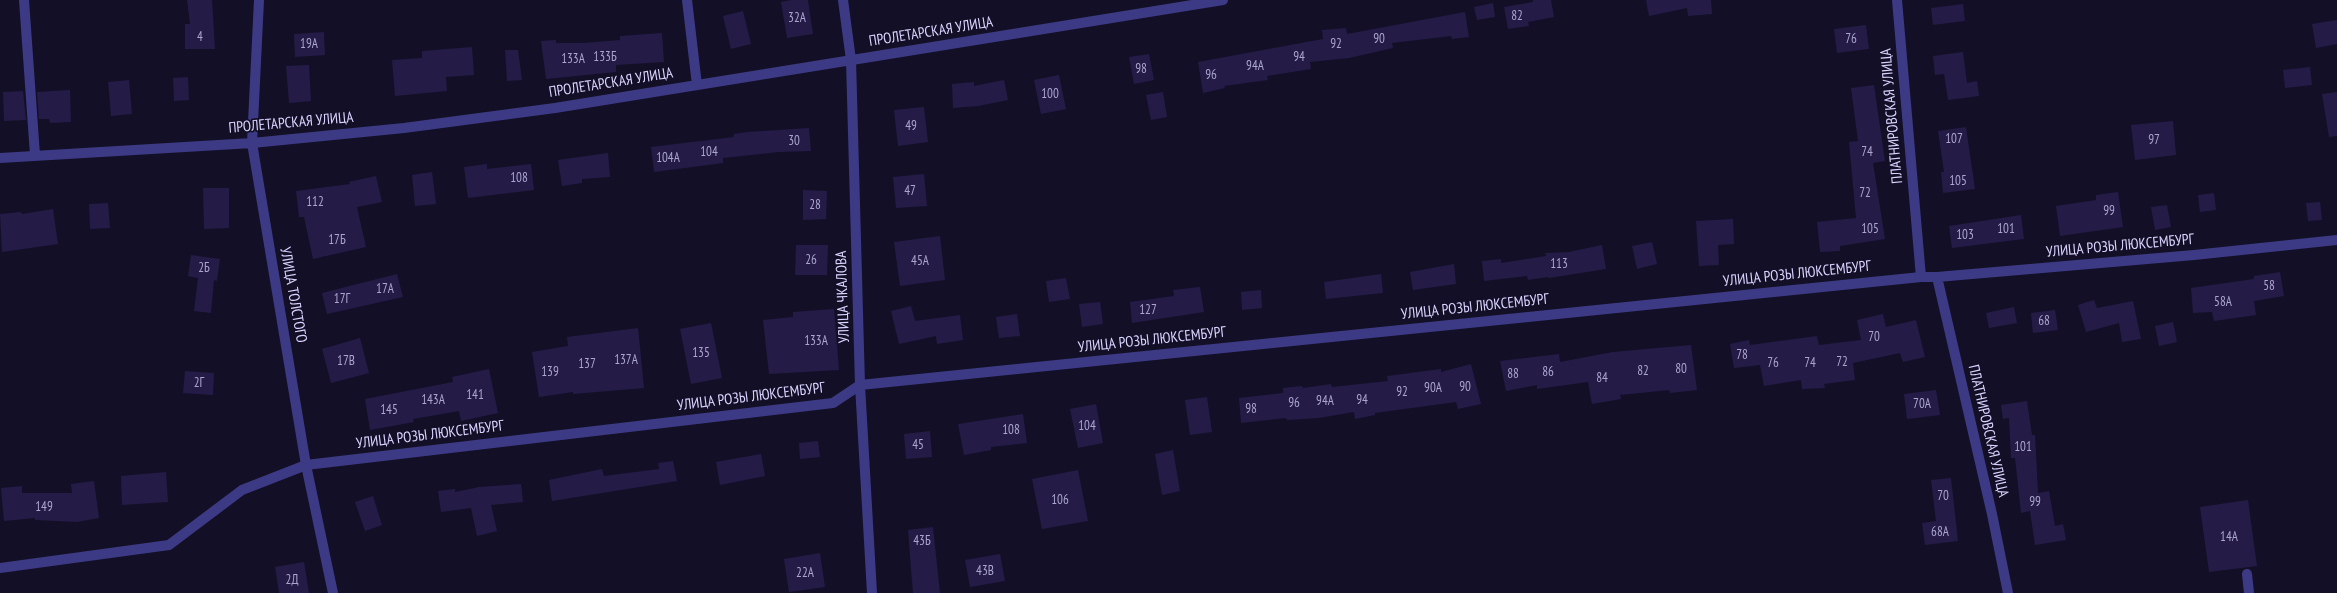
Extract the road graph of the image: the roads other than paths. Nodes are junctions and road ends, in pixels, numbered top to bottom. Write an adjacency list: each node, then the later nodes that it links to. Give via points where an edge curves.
1 (24, 0): 10 (street)
2 (259, 0): 9 (street, УЛИЦА ТОЛСТОГО)
3 (687, 0): 8 (street)
4 (843, 0): 7 (street, УЛИЦА ЧКАЛОВА)
5 (1223, 0): 7 (street, ПРОЛЕТАРСКАЯ УЛИЦА)
6 (1897, 0): 13 (street, ПЛАТНИРОВСКАЯ УЛИЦА)
7 (851, 60): 8 (street, ПРОЛЕТАРСКАЯ УЛИЦА); 15 (street, УЛИЦА ЧКАЛОВА)
8 (697, 85): 9 (street, ПРОЛЕТАРСКАЯ УЛИЦА, via 404,128)
9 (252, 143): 10 (street, ПРОЛЕТАРСКАЯ УЛИЦА); 16 (street, УЛИЦА ТОЛСТОГО)
10 (35, 155): 11 (street, ПРОЛЕТАРСКАЯ УЛИЦА)
11 (0, 158)
12 (2337, 240): 14 (street, УЛИЦА РОЗЫ ЛЮКСЕМБУРГ)
13 (1921, 277): 14 (street, УЛИЦА РОЗЫ ЛЮКСЕМБУРГ); 15 (street, УЛИЦА РОЗЫ ЛЮКСЕМБУРГ)
14 (1937, 277): 21 (street, ПЛАТНИРОВСКАЯ УЛИЦА)
15 (860, 386): 16 (street, УЛИЦА РОЗЫ ЛЮКСЕМБУРГ, via 833,403); 20 (street, УЛИЦА ЧКАЛОВА)
16 (306, 465): 17 (street, УЛИЦА РОЗЫ ЛЮКСЕМБУРГ, via 242,490 169,545); 19 (street, УЛИЦА ТОЛСТОГО)
17 (0, 568)
18 (2247, 574): 22 (street)
19 (334, 593)
20 (872, 593)
21 (2008, 593)
22 (2249, 593)

